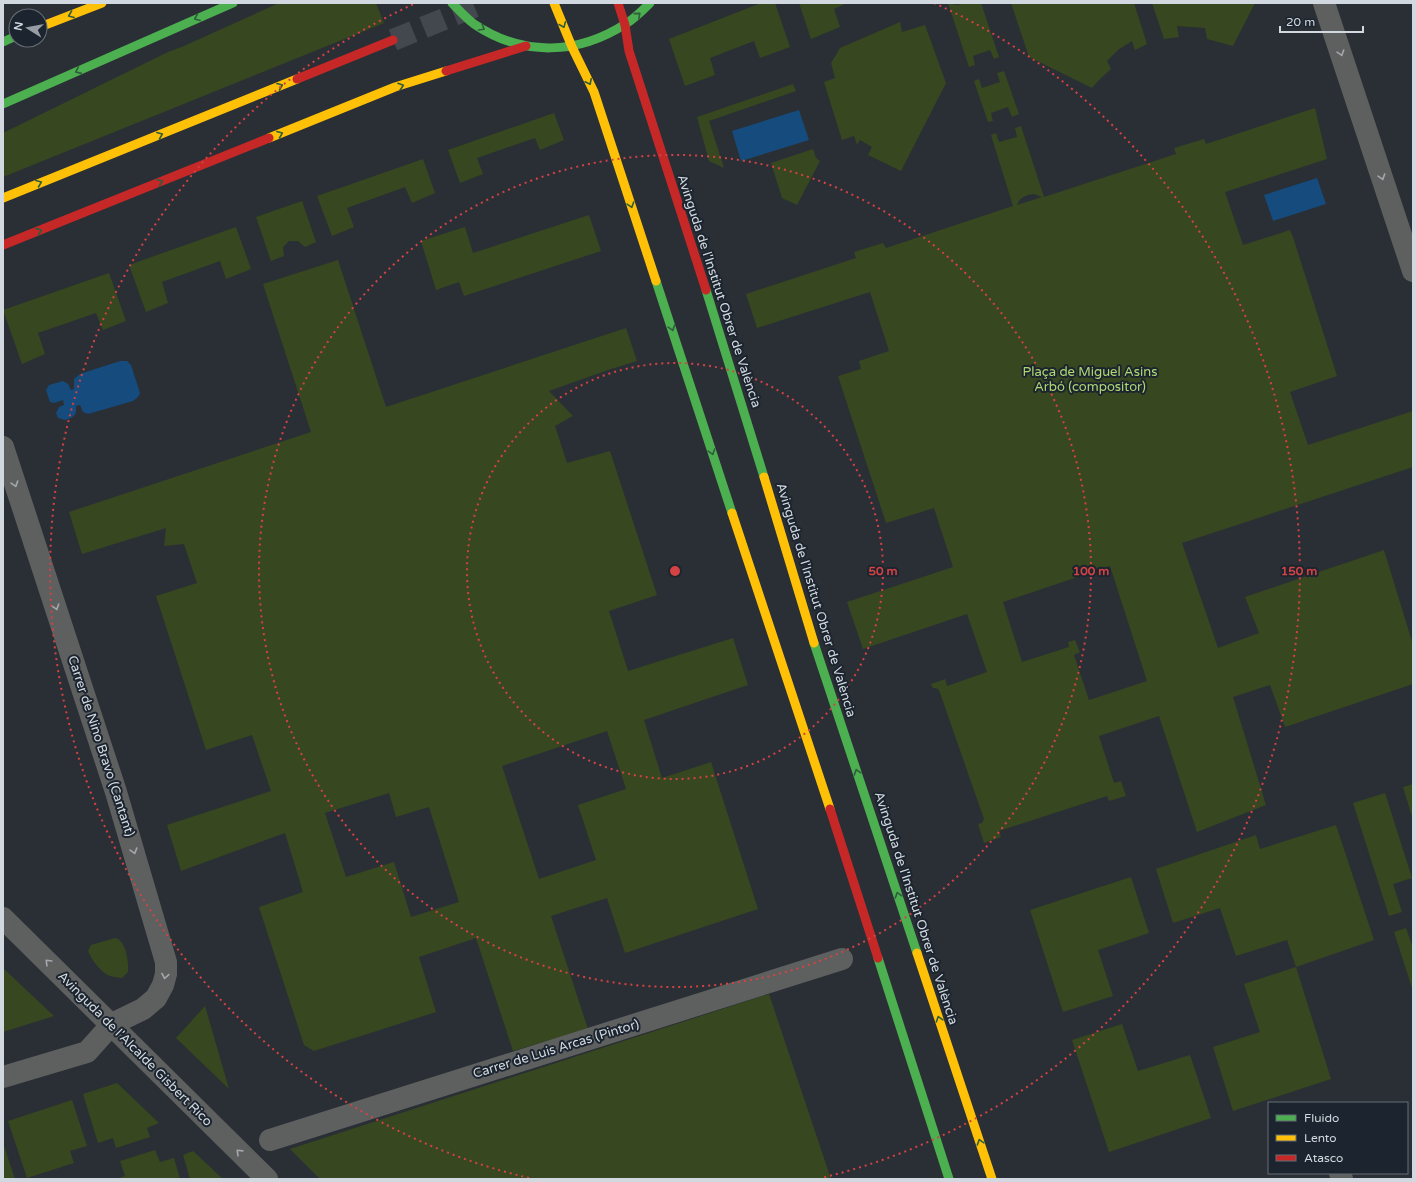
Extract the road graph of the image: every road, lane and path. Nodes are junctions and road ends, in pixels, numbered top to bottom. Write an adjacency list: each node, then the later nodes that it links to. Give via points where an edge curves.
1 (102, 3): 8 (main road, one-way to 8)
2 (233, 3): 13 (main road, one-way to 13)
3 (452, 3): 11 (main road, one-way to 11, via 479,27 502,39)
4 (554, 3): 12 (main road, one-way to 12)
5 (618, 3): 9 (main road, Avinguda de l'Institut Obrer de València)
6 (650, 3): 9 (main road, one-way to 6)
7 (1324, 3): 16 (street, one-way to 16)
8 (48, 24)
9 (625, 25): 12 (main road, via 600,39); 25 (main road, Avinguda de l'Institut Obrer de València, one-way to 9, via 816,650 719,330 629,51)
10 (393, 40): 14 (main road, one-way to 10)
11 (526, 46): 12 (main road, via 549,49); 15 (main road, one-way to 11, via 395,88)
12 (572, 47): 24 (main road, one-way to 24, via 594,92)
13 (3, 104)
14 (3, 198)
15 (3, 245)
16 (1413, 270)
17 (3, 446): 20 (street, Carrer de Nino Bravo (Cantant), one-way to 20, via 116,792 166,962 163,985 156,998 143,1009)
18 (3, 918): 20 (street, Avinguda de l'Alcalde Gisbert Rico, one-way to 18)
19 (842, 959): 22 (street, Carrer de Luis Arcas (Pintor))
20 (112, 1024): 21 (street, via 86,1052); 23 (street, Avinguda de l'Alcalde Gisbert Rico, one-way to 20)
21 (3, 1077)
22 (270, 1140)
23 (267, 1179)
24 (949, 1179)
25 (992, 1179)

